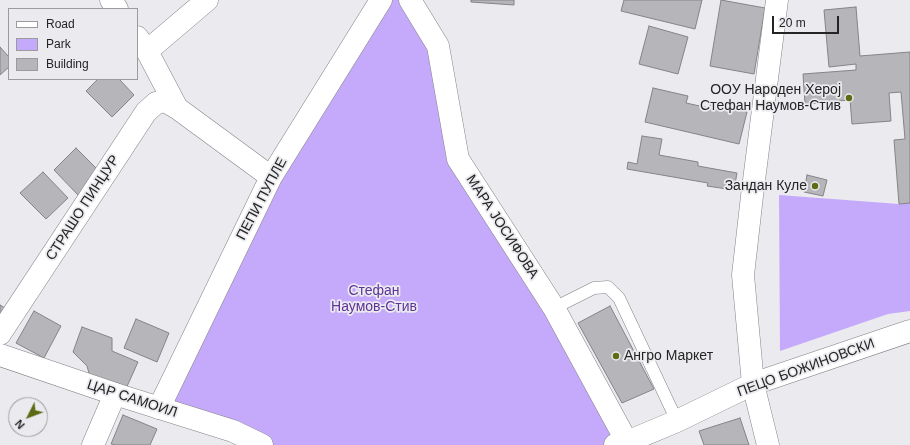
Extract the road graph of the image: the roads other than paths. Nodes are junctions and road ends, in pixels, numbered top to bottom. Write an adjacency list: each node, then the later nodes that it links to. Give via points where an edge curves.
1 (111, 0): 6 (street)
2 (207, 0): 7 (street)
3 (381, 0): 9 (street, ПЕПИ ПУПЛЕ)
4 (410, 0): 10 (street, МАРА ЈОСИФОВА, via 438,46 458,159)
5 (777, 0): 14 (street, via 743,275)
6 (117, 8)
7 (142, 44): 8 (street, СТРАШО ПИНЏУР)
8 (177, 108): 9 (street, СТРАШО ПИНЏУР); 12 (street, СТРАШО ПИНЏУР, via 165,101 156,103 146,112)
9 (271, 177): 16 (street, ПЕПИ ПУПЛЕ)
10 (554, 308): 17 (lane, via 594,288 608,287 619,298); 18 (street, МАРА ЈОСИФОВА)
11 (910, 332): 14 (street, ПЕЦО БОЖИНОВСКИ)
12 (0, 334)
13 (0, 355): 15 (street, ЦАР САМОИЛ)
14 (753, 384): 17 (street, ПЕЦО БОЖИНОВСКИ); 21 (street)
15 (115, 394): 16 (street, ЦАР САМОИЛ); 19 (street)
16 (159, 408): 20 (street, ЦАР САМОИЛ, via 233,431)
17 (677, 421): 18 (street, ПЕЦО БОЖИНОВСКИ)
18 (621, 443)
19 (93, 445)
20 (262, 445)
21 (768, 445)

